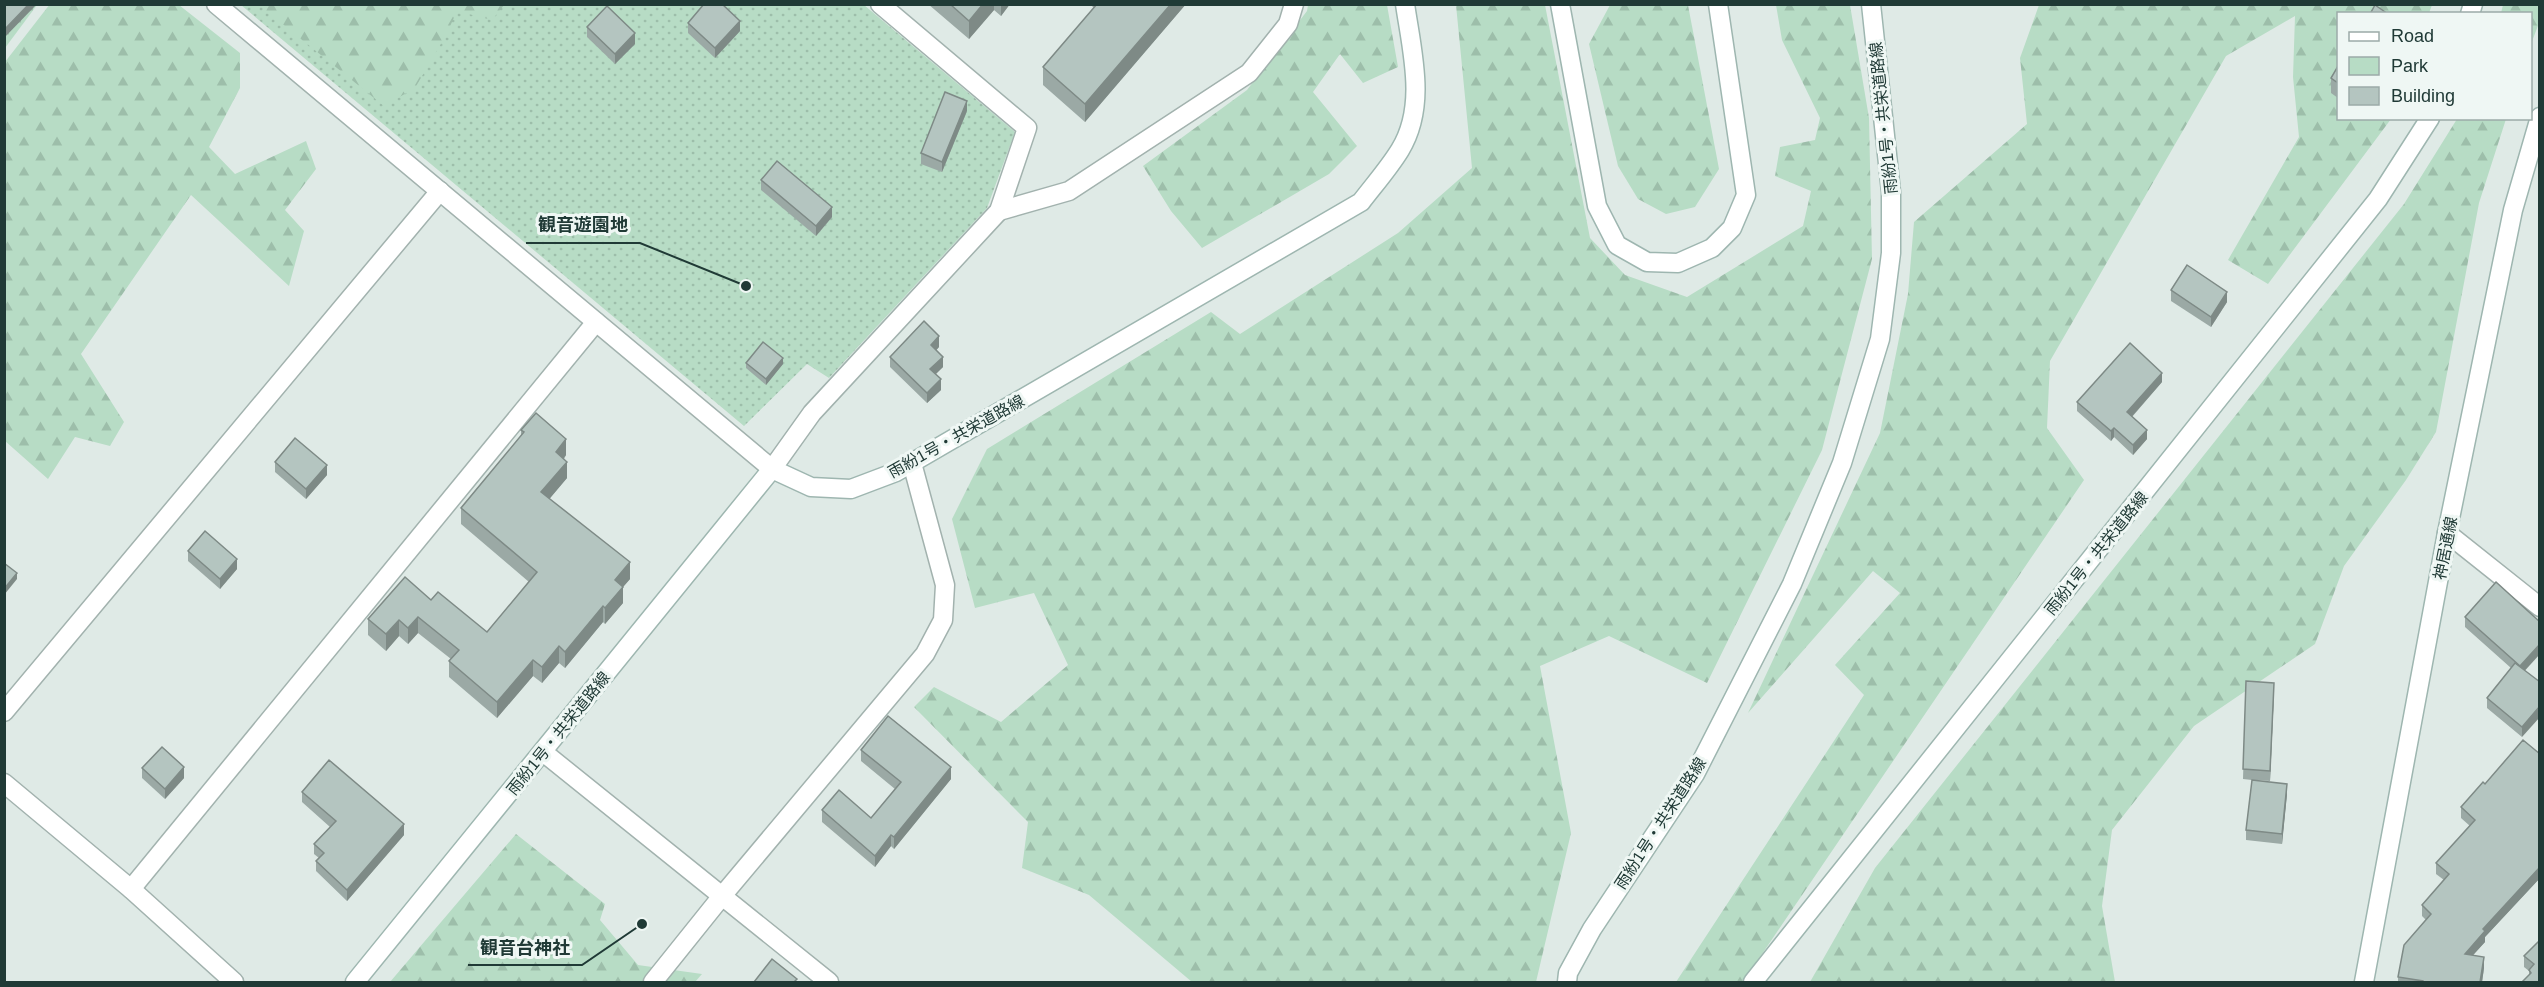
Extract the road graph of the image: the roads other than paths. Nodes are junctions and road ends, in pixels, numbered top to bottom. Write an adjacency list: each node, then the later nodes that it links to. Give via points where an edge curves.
1 (216, 4): 10 (street)
2 (880, 4): 11 (street, via 1027,128)
3 (1294, 4): 11 (street, via 1288,24 1249,73 1069,191)
4 (1404, 4): 13 (street, 雨紛1号・共栄道路線, via 1416,74 1413,117 1401,149 1361,202)
5 (1560, 4): 6 (street, via 1597,206 1617,245 1647,261 1678,263 1712,248 1732,228 1746,195)
6 (1718, 4)
7 (1871, 4): 26 (street, 雨紛1号・共栄道路線, via 1891,192 1892,253 1880,339 1845,452 1792,584 1695,774 1592,929)
8 (2540, 117): 15 (street, 神居通線, via 2513,210)
9 (2429, 120): 27 (street, 雨紛1号・共栄道路線, via 2378,200)
10 (440, 191): 12 (street); 17 (street)
11 (999, 211): 14 (street, via 812,413)
12 (596, 322): 14 (street); 20 (street)
13 (912, 462): 14 (street, 雨紛1号・共栄道路線, via 851,489 811,487); 21 (street, via 945,585 943,620 925,654)
14 (772, 470): 18 (street, 雨紛1号・共栄道路線)
15 (2447, 533): 16 (street); 28 (street, 神居通線)
16 (2540, 607)
17 (4, 712)
18 (543, 752): 21 (street); 23 (street, 雨紛1号・共栄道路線)
19 (4, 783): 20 (street)
20 (131, 889): 22 (street)
21 (722, 896): 24 (street); 25 (street)
22 (234, 982)
23 (355, 982)
24 (653, 982)
25 (829, 982)
26 (1567, 982)
27 (1753, 982)
28 (2364, 982)

